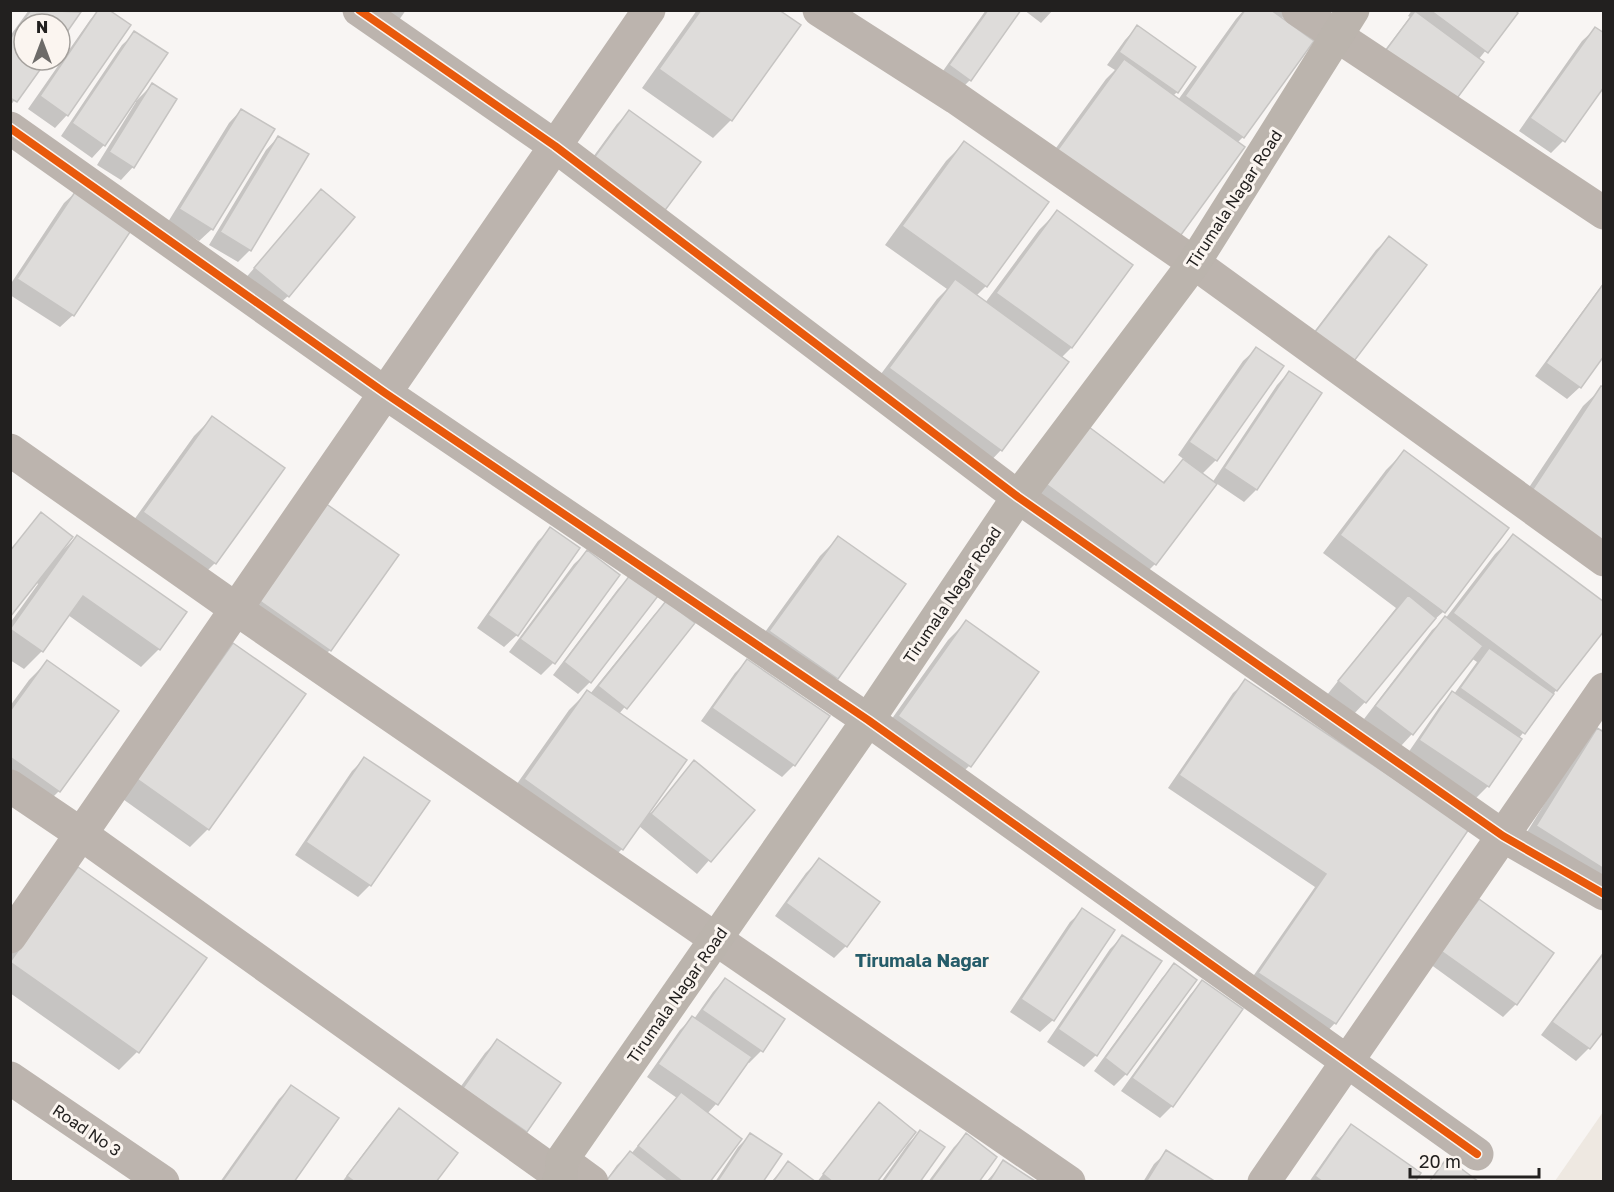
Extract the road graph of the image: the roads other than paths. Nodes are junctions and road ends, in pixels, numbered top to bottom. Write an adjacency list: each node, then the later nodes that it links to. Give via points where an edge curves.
1 (359, 10): 7 (street)
2 (649, 10): 7 (street)
3 (819, 10): 9 (street, via 956,98)
4 (1298, 10): 5 (street)
5 (1345, 24): 8 (street); 9 (street, Tirumala Nagar Road)
6 (10, 129): 10 (street)
7 (555, 146): 10 (street); 12 (street)
8 (1604, 213)
9 (1194, 263): 12 (street, Tirumala Nagar Road); 13 (street)
10 (385, 393): 14 (street); 16 (street)
11 (10, 450): 14 (street)
12 (1018, 497): 16 (street, Tirumala Nagar Road); 19 (street)
13 (1604, 560)
14 (236, 609): 18 (street); 22 (street)
15 (1604, 689): 19 (street)
16 (868, 720): 22 (street, Tirumala Nagar Road); 23 (street)
17 (10, 786): 18 (street)
18 (81, 834): 21 (street); 26 (street)
19 (1503, 836): 20 (street); 23 (street)
20 (1604, 894)
21 (10, 937)
22 (717, 939): 26 (street, Tirumala Nagar Road); 28 (street)
23 (1346, 1063): 25 (street); 29 (street)
24 (10, 1078): 27 (street, Road No 3)
25 (1477, 1154)
26 (568, 1175)
27 (163, 1182)
28 (1069, 1182)
29 (1264, 1182)

